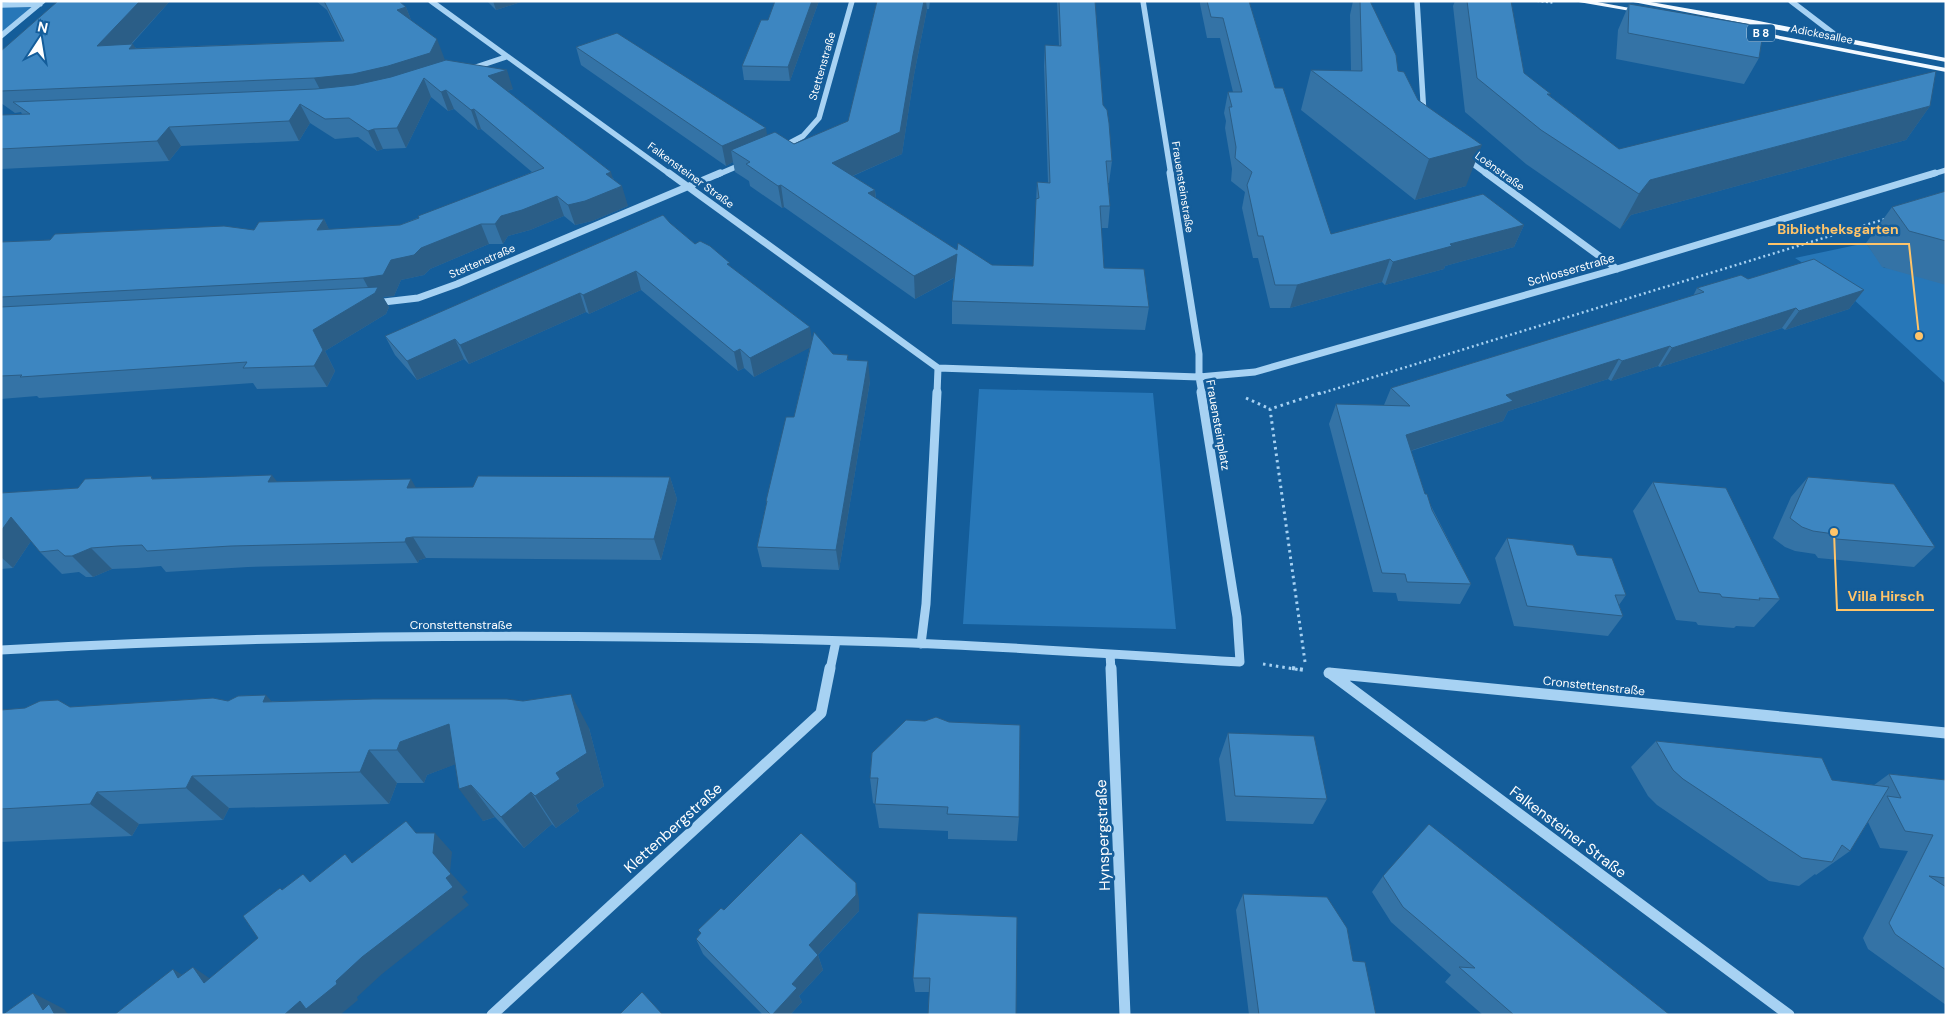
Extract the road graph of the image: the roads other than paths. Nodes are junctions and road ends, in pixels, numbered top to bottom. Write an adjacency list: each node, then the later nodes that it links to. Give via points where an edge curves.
1 (431, 1): 14 (street, Falkensteiner Straße)
2 (852, 1): 19 (street, Stettenstraße, via 820,118 814,128 800,139)
3 (1143, 1): 27 (street, Frauensteinstraße, via 1197,344)
4 (1417, 1): 18 (street, via 1424,118)
5 (1576, 1): 10 (main road)
6 (1630, 1): 13 (main road, Adickesallee / B 8)
7 (1791, 1): 13 (street)
8 (41, 2): 9 (street); 12 (street)
9 (1, 5)
10 (1728, 26)
11 (1737, 28): 16 (main road, Adickesallee / B 8)
12 (1, 36)
13 (1842, 40): 15 (main road, Adickesallee / B 8)
14 (506, 57): 17 (street); 23 (street, Falkensteiner Straße)
15 (1946, 60)
16 (1946, 70)
17 (461, 72)
18 (1428, 124)
19 (774, 150)
20 (1460, 154): 24 (street, Loënstraße)
21 (748, 161): 23 (street, Stettenstraße)
22 (1946, 170): 24 (street, Schlosserstraße)
23 (686, 187): 25 (street, Stettenstraße, via 418,298); 26 (street, Falkensteiner Straße)
24 (1617, 268): 27 (street, Schlosserstraße, via 1256,372)
25 (364, 304)
26 (938, 368): 27 (street, Frauensteinplatz); 29 (street, via 926,604)
27 (1199, 377): 31 (street, Frauensteinplatz, via 1237,617 1240,662)
28 (836, 641): 29 (street, Cronstettenstraße); 30 (street, Cronstettenstraße, via 309,638); 34 (street, Klettenbergstraße, via 821,713)
29 (921, 644): 31 (street)
30 (1, 650)
31 (1110, 654): 35 (street, Hynspergstraße)
32 (1329, 673): 33 (street, Cronstettenstraße); 36 (street, Falkensteiner Straße)
33 (1946, 733)
34 (492, 1015)
35 (1125, 1015)
36 (1789, 1015)

